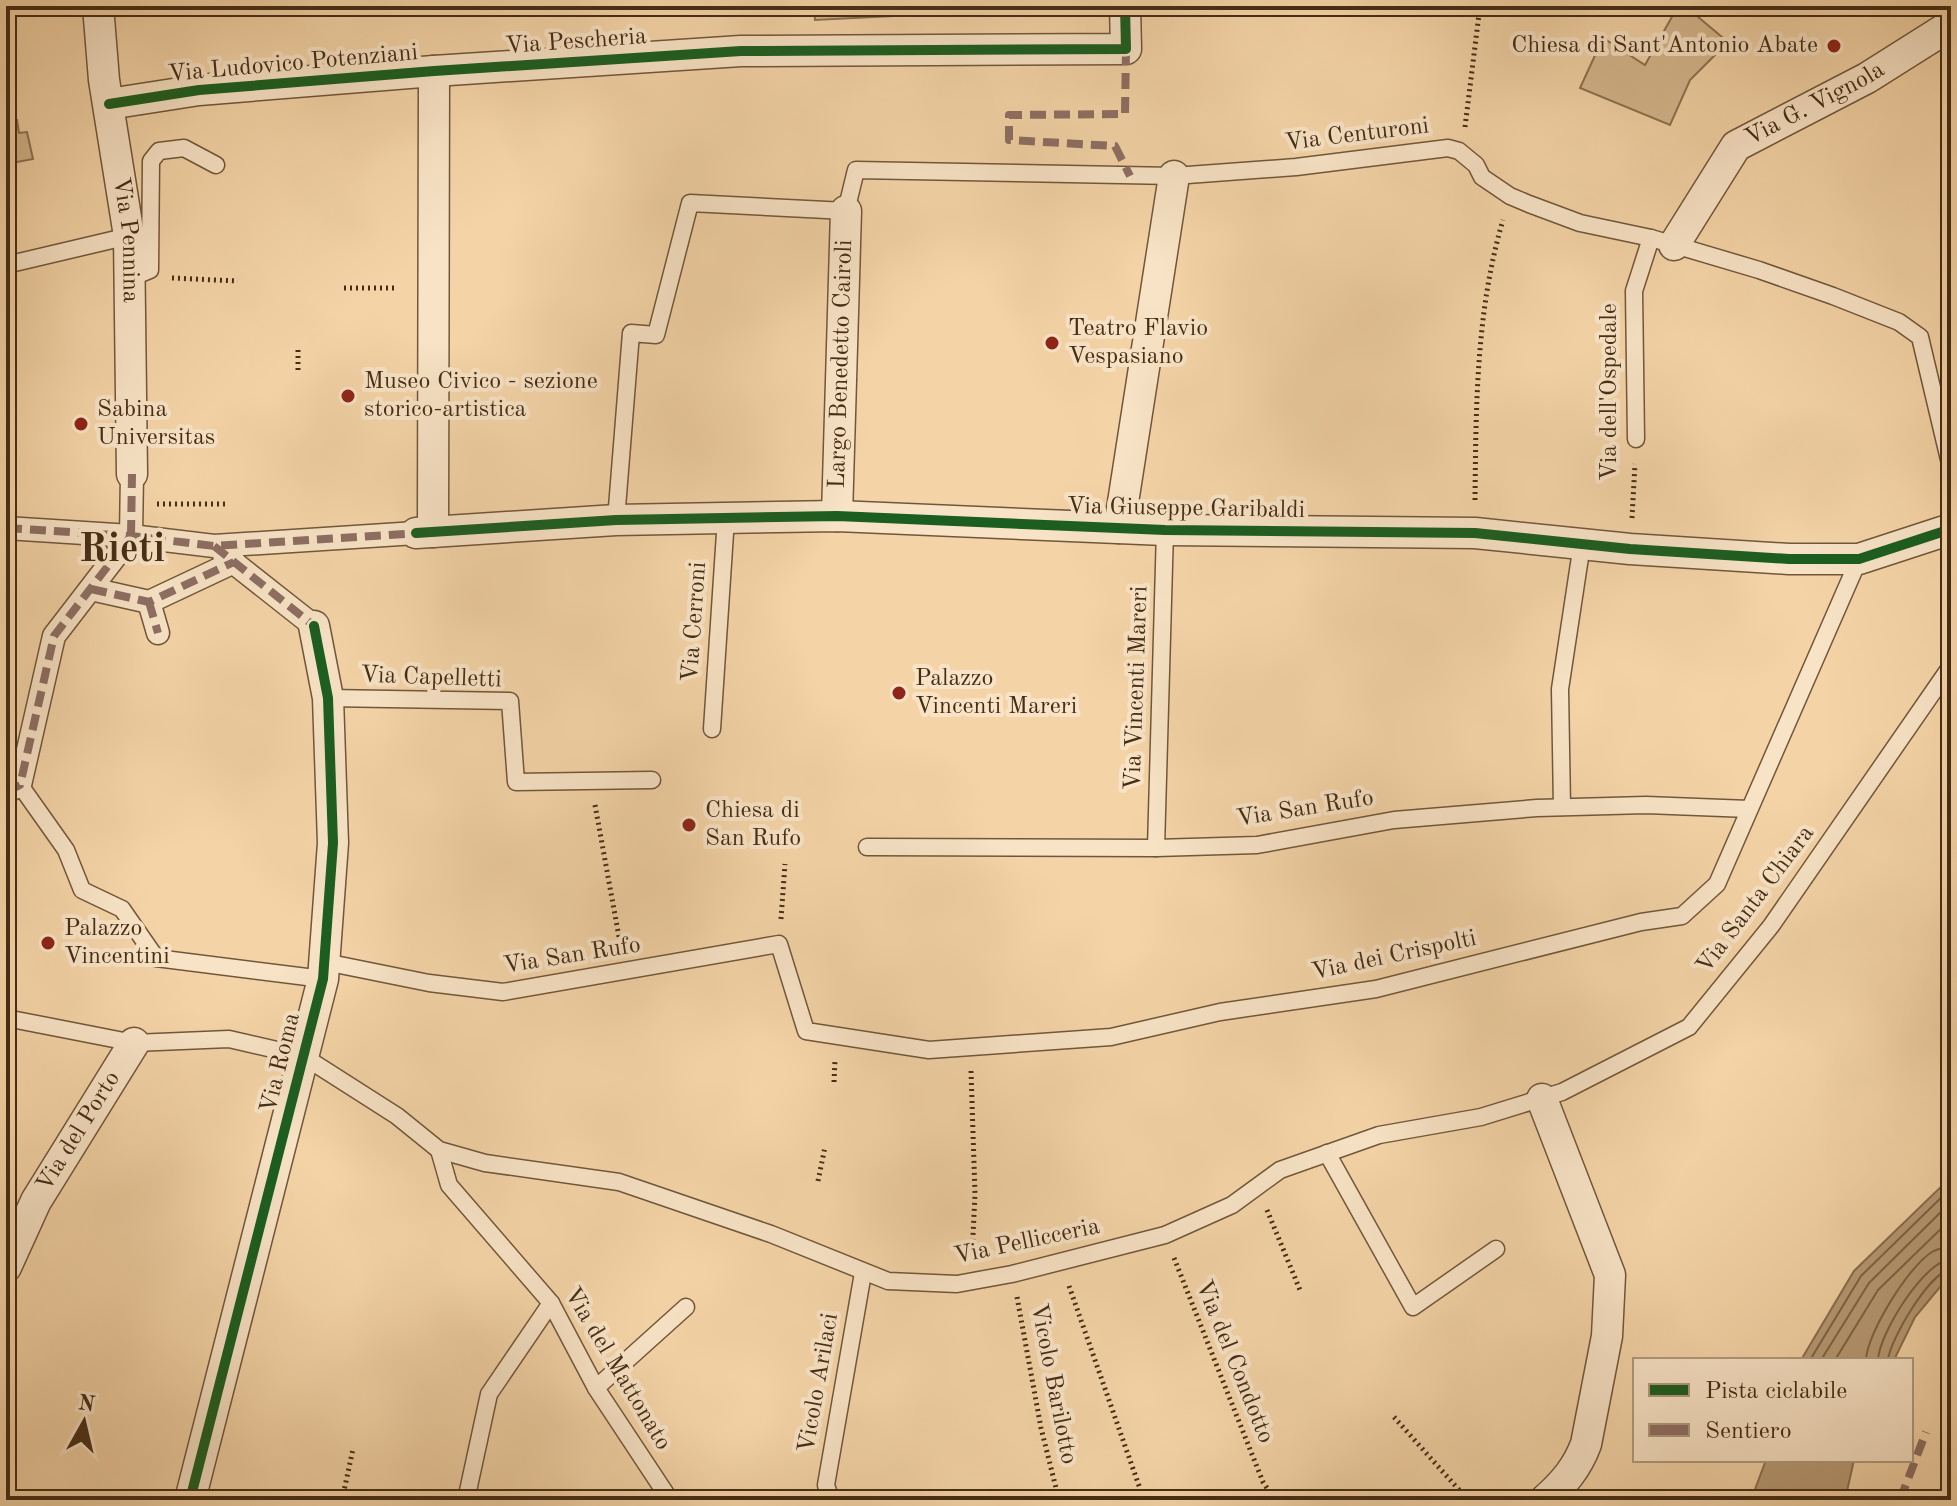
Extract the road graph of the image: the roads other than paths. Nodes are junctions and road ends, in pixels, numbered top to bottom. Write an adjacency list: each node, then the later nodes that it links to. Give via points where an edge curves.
1 (98, 6): 5 (street, Via Pennina)
2 (1125, 6): 4 (street, Via Pescheria, via 1126,49 720,53)
3 (1951, 25): 10 (street, Via G. Vignola, via 1867,78 1736,146)
4 (434, 71): 5 (street, Via Ludovico Potenziani, via 199,90); 23 (street, via 435,296)
5 (109, 104): 9 (street, Via Pennina)
6 (216, 165): 12 (lane, via 184,148 159,151 151,161 150,270)
7 (1174, 176): 8 (lane, Via Centuroni, via 856,170); 10 (lane, Via Centuroni, via 1448,148 1459,151 1482,177 1510,196 1580,223); 20 (street)
8 (846, 211): 16 (street, Largo Benedetto Cairoli); 18 (lane, via 690,203 656,335 631,333)
9 (129, 236): 11 (lane); 12 (street, Via Pennina)
10 (1663, 242): 13 (lane, Via dell'Ospedale, via 1634,291); 14 (lane, Via Centuroni, via 1833,296 1899,322 1920,337)
11 (6, 265)
12 (131, 278): 15 (street, Via Pennina)
13 (1636, 439)
14 (1951, 468)
15 (132, 474): 24 (street)
16 (837, 516): 17 (street, Via Giuseppe Garibaldi); 20 (street, Via Giuseppe Garibaldi)
17 (726, 518): 18 (street, Via Giuseppe Garibaldi); 35 (lane, Via Cerroni)
18 (616, 520): 23 (street, Via Giuseppe Garibaldi)
19 (6, 528): 24 (street, Via Giuseppe Garibaldi)
20 (1119, 528): 22 (street, Via Giuseppe Garibaldi)
21 (1951, 529): 27 (street, Via Giuseppe Garibaldi)
22 (1165, 530): 25 (street, Via Giuseppe Garibaldi, via 1475,533); 41 (lane, Via Vincenti Mareri)
23 (424, 532): 26 (street, Via Giuseppe Garibaldi)
24 (131, 536): 26 (street, Via Giuseppe Garibaldi); 29 (street)
25 (1582, 544): 27 (street, Via Giuseppe Garibaldi); 38 (lane, via 1560,689)
26 (214, 546): 28 (street)
27 (1859, 559): 39 (lane, Via dei Crispolti)
28 (234, 562): 30 (street); 31 (street)
29 (91, 589): 30 (street); 37 (street, via 54,636)
30 (149, 602): 32 (street)
31 (314, 626): 34 (street, Via Roma)
32 (158, 633)
33 (1951, 666): 47 (lane, Via Santa Chiara, via 1771,926 1689,1027)
34 (328, 698): 36 (lane, Via Capelletti, via 510,701 516,782); 43 (street, Via Roma, via 333,843)
35 (712, 729)
36 (652, 780)
37 (13, 788): 43 (lane, Via San Rufo, via 66,850 82,890 122,909 156,958)
38 (1562, 807): 39 (lane, Via San Rufo); 41 (lane, Via San Rufo, via 1394,820 1257,845)
39 (1749, 809): 42 (lane, Via dei Crispolti, via 1717,884 1682,916 1376,989 1220,1012 1111,1037 929,1050 806,1031)
40 (867, 847): 41 (lane, Via San Rufo)
41 (1156, 848)
42 (779, 944): 43 (lane, Via San Rufo, via 503,992)
43 (324, 970): 46 (street, Via Roma)
44 (6, 1018): 45 (lane, Via Pellicceria)
45 (134, 1043): 46 (lane, Via Pellicceria, via 229,1039); 51 (street, Via del Porto, via 36,1201)
46 (303, 1056): 48 (lane, Via Pellicceria, via 397,1116); 56 (street, Via Roma)
47 (1542, 1099): 49 (lane, Via Pellicceria, via 1481,1117 1379,1135); 60 (street, via 1610,1275 1607,1336 1586,1444 1565,1482)
48 (439, 1150): 52 (lane, Via Pellicceria, via 485,1163 619,1182 771,1234); 53 (lane, Via del Mattonato, via 449,1185)
49 (1327, 1153): 50 (lane, via 1413,1307); 52 (lane, Via Pellicceria, via 1280,1170 1232,1205 1165,1235 1061,1262 957,1284 888,1281)
50 (1496, 1249)
51 (6, 1267)
52 (863, 1273): 59 (lane, Vicolo Arilaci, via 826,1485)
53 (551, 1303): 55 (lane, Via del Mattonato); 57 (lane, via 489,1394)
54 (686, 1307): 55 (lane)
55 (596, 1388): 58 (lane, Via del Mattonato)
56 (190, 1500)
57 (466, 1500)
58 (670, 1500)
59 (831, 1500)
60 (1545, 1500)

